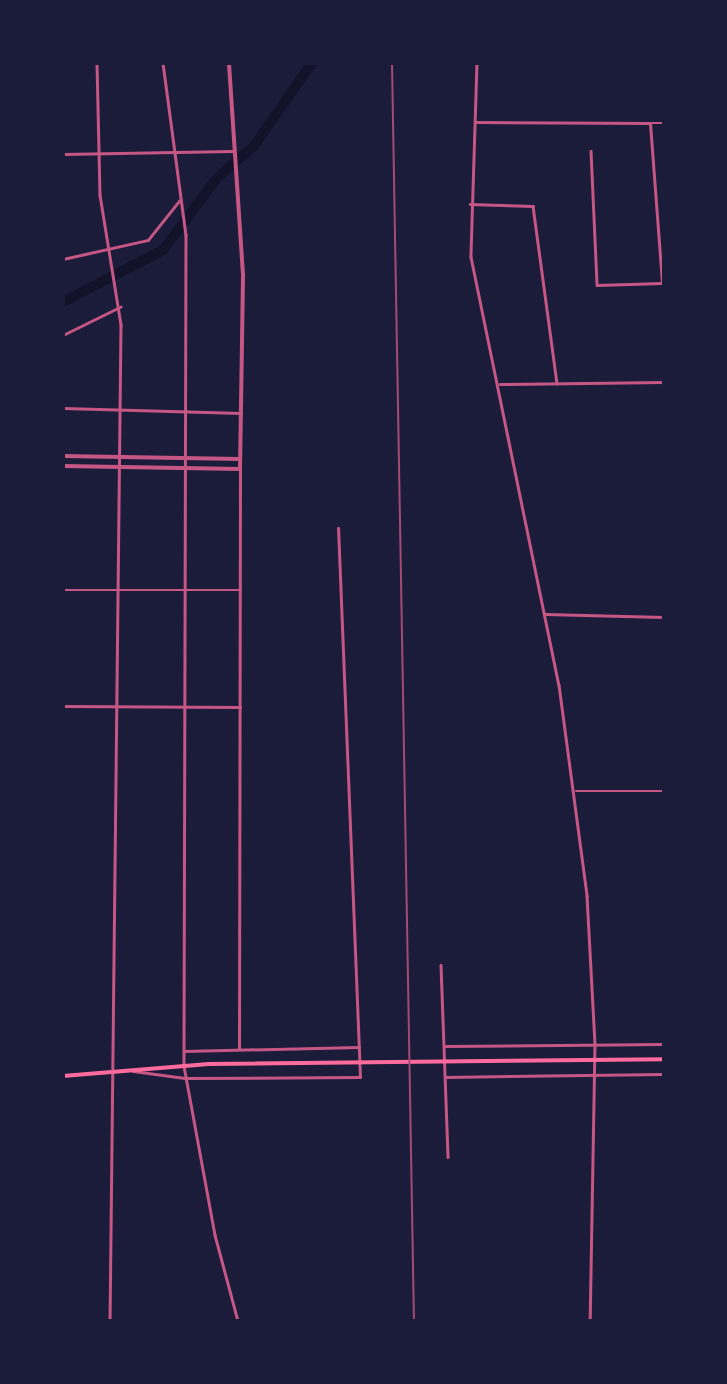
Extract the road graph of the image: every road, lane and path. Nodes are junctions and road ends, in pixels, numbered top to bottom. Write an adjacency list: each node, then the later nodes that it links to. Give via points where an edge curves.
1 (97, 63): 11 (street)
2 (163, 63): 10 (street)
3 (229, 63): 8 (street)
4 (477, 63): 5 (street)
5 (474, 122): 6 (street); 14 (street)
6 (650, 123): 7 (street); 17 (street)
7 (664, 123)
8 (232, 151): 10 (street); 26 (street, via 243,275)
9 (591, 151): 17 (street, via 597,285)
10 (171, 152): 11 (street); 13 (street)
11 (99, 153): 12 (street); 15 (street)
12 (63, 154)
13 (180, 201): 15 (street, via 148,240); 25 (street, via 187,235)
14 (470, 204): 21 (street, via 533,206); 22 (street, via 471,257)
15 (107, 249): 16 (street); 18 (street)
16 (63, 259)
17 (663, 283)
18 (121, 307): 19 (street); 24 (street)
19 (63, 335)
20 (664, 382): 21 (street)
21 (557, 383): 22 (street)
22 (500, 384): 40 (street)
23 (63, 408): 24 (street)
24 (121, 410): 25 (street); 28 (street)
25 (184, 412): 26 (street); 29 (street)
26 (241, 413): 30 (street)
27 (63, 456): 28 (street)
28 (121, 457): 29 (street); 32 (street)
29 (184, 458): 30 (street); 33 (street)
30 (240, 459): 34 (street)
31 (63, 466): 32 (street)
32 (121, 467): 33 (street); 37 (street)
33 (184, 468): 34 (street); 38 (street)
34 (240, 470): 39 (street)
35 (338, 528): 52 (street)
36 (63, 590): 37 (street)
37 (119, 590): 38 (street); 43 (street)
38 (183, 590): 39 (street); 44 (street)
39 (240, 590): 45 (street)
40 (545, 614): 41 (street); 46 (street)
41 (664, 617)
42 (63, 706): 43 (street)
43 (118, 707): 44 (street); 57 (street)
44 (181, 707): 45 (street); 54 (street)
45 (240, 707): 53 (street)
46 (576, 791): 47 (street); 49 (street)
47 (664, 792)
48 (441, 965): 51 (street)
49 (595, 1044): 50 (street); 51 (street); 58 (street)
50 (664, 1044)
51 (444, 1046): 61 (street)
52 (359, 1047): 53 (street); 62 (street, via 360,1077)
53 (239, 1049): 54 (street)
54 (184, 1051): 56 (street)
55 (664, 1059): 56 (main road)
56 (184, 1066): 57 (main road); 62 (street)
57 (118, 1070): 60 (main road); 62 (street); 64 (street)
58 (596, 1074): 59 (street); 61 (street); 66 (street)
59 (664, 1074)
60 (63, 1076)
61 (445, 1077): 63 (street)
62 (185, 1078): 65 (street)
63 (448, 1157)
64 (110, 1321)
65 (238, 1321)
66 (590, 1321)

